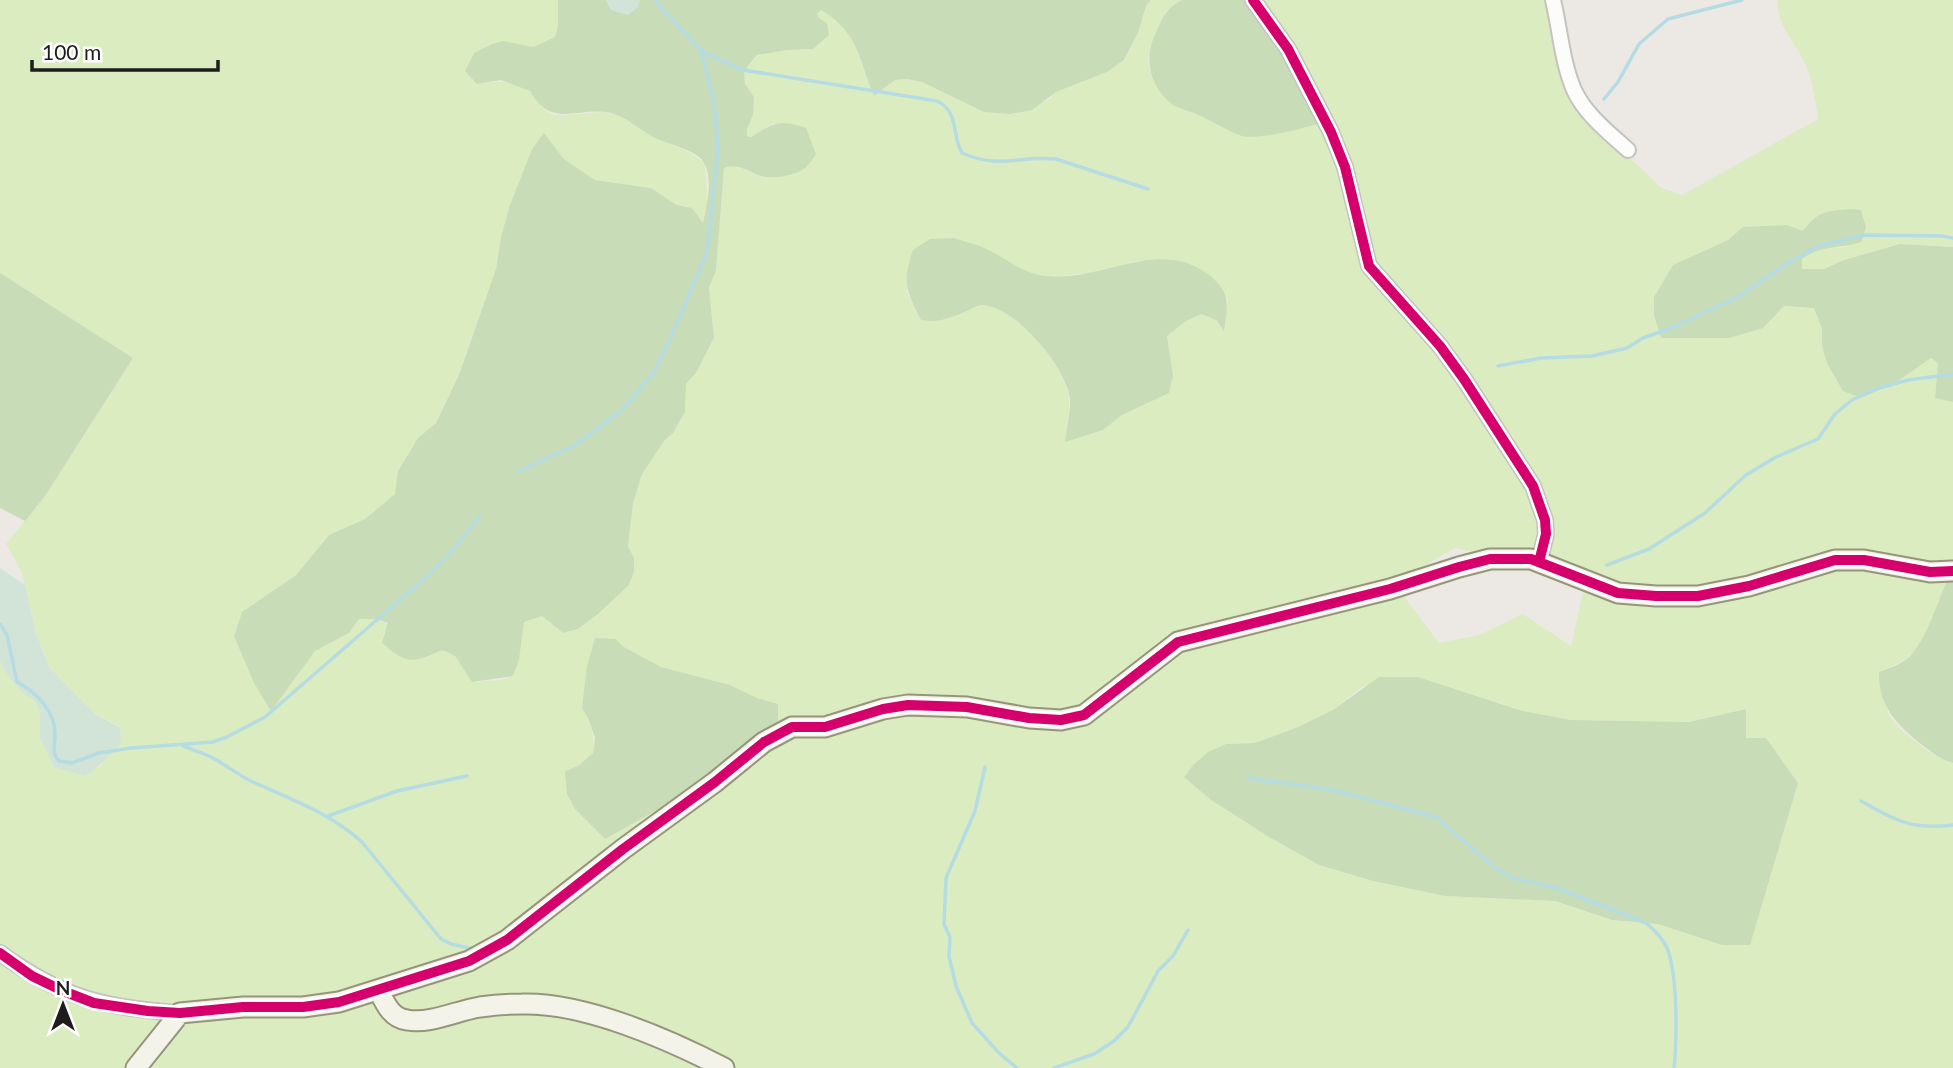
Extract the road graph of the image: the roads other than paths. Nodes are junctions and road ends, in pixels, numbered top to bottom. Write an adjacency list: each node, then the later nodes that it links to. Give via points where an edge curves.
1 (1253, 0): 4 (street, via 1288,49 1331,132 1345,167 1369,266 1440,346 1533,486 1545,520)
2 (1553, 0): 3 (street, via 1573,89 1597,122)
3 (1628, 150)
4 (1539, 562): 5 (street, via 1618,593 1656,596 1698,596 1749,586 1835,560); 7 (street, via 1490,559 1377,593 1178,642 1084,715 1029,719 967,707 908,705 825,727 792,727 764,742 507,940 469,961)
5 (1953, 571)
6 (0, 953): 8 (street, via 32,976 94,1003)
7 (379, 991): 8 (street, via 303,1007); 10 (street, via 390,1011 407,1020 525,1003 603,1017)
8 (180, 1013): 9 (street)
9 (136, 1068)
10 (724, 1068)

